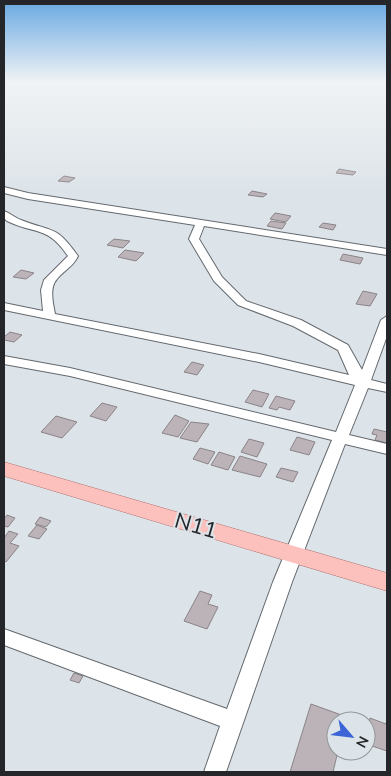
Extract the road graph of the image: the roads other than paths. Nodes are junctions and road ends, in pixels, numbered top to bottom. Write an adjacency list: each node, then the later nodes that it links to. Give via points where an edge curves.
1 (4, 190): 3 (street)
2 (4, 214): 4 (street)
3 (201, 222): 6 (street); 11 (street, via 194,239 218,279 242,303 297,323 342,348)
4 (26, 225): 5 (street); 8 (street, via 61,239 73,256 70,264 52,278 47,289)
5 (4, 230)
6 (387, 252)
7 (4, 307): 8 (street)
8 (49, 316): 11 (street)
9 (387, 320): 11 (street)
10 (4, 360): 13 (street, via 70,372)
11 (361, 382): 12 (street); 13 (street)
12 (387, 388)
13 (340, 437): 14 (street); 16 (street)
14 (387, 449)
15 (4, 469): 16 (main road, N11)
16 (293, 555): 17 (main road, N11); 19 (street)
17 (387, 582)
18 (4, 637): 19 (street)
19 (233, 721): 20 (street)
20 (215, 772)

